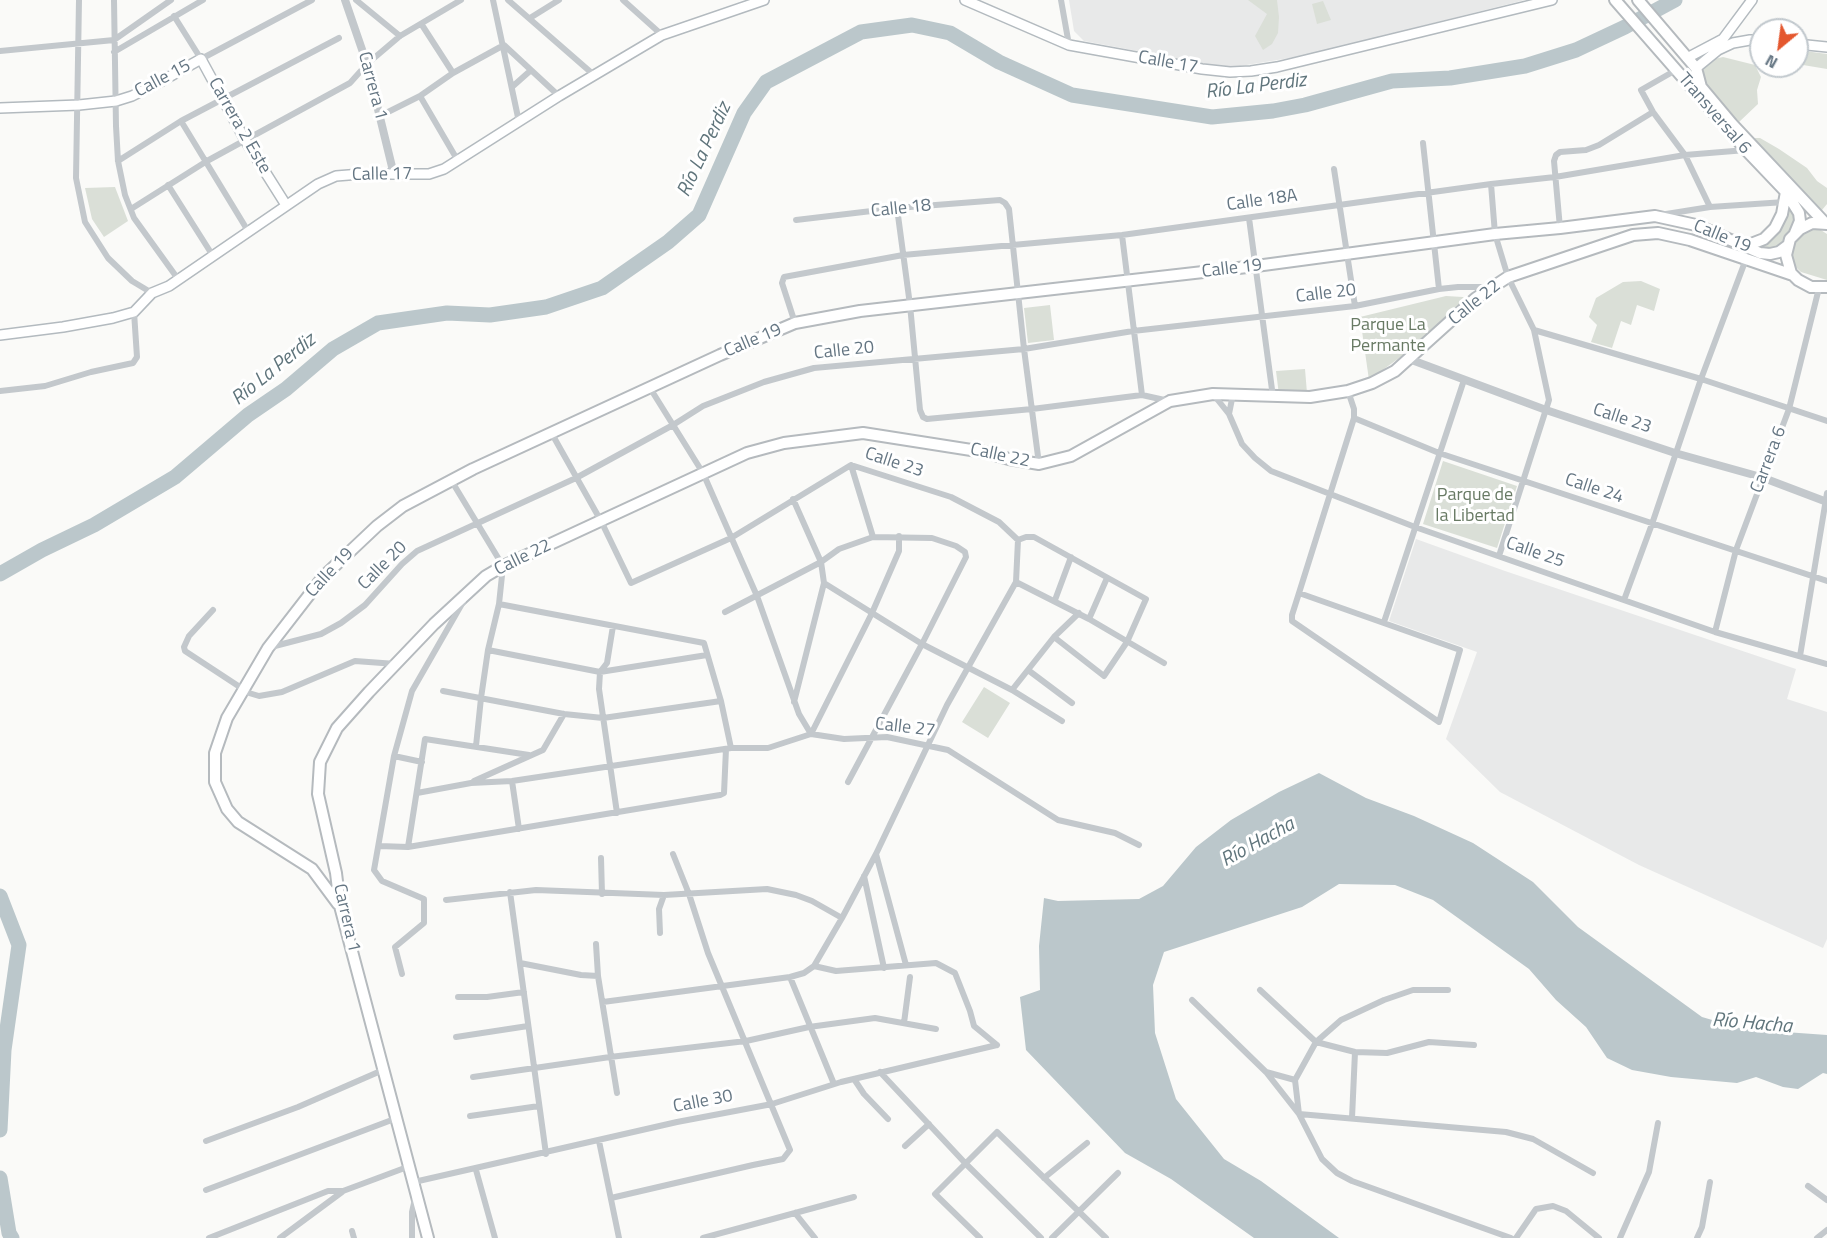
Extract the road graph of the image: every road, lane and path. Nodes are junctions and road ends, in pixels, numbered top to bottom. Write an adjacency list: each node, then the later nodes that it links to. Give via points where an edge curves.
1 (79, 0): 28 (street)
2 (114, 0): 26 (street)
3 (171, 0): 26 (street)
4 (203, 0): 20 (street)
5 (312, 0): 36 (street, Calle 15)
6 (345, 0): 37 (street, Carrera 1)
7 (356, 0): 24 (street)
8 (493, 0): 29 (street)
9 (508, 0): 21 (street)
10 (559, 0): 21 (street)
11 (623, 0): 23 (street)
12 (764, 0): 23 (main road, Calle 17)
13 (965, 0): 30 (main road, Calle 17)
14 (1061, 0): 30 (street)
15 (1552, 0): 30 (main road, Calle 17, via 1251,71 1202,69)
16 (1615, 0): 39 (main road, Transversal 6)
17 (1638, 0): 35 (main road, Transversal 6)
18 (1752, 0): 35 (main road, via 1723,39)
19 (458, 1): 22 (street)
20 (174, 16): 34 (street); 36 (street, Carrera 2 Este)
21 (530, 18): 42 (street)
22 (422, 25): 24 (street); 41 (street)
23 (662, 35): 42 (main road, Calle 17)
24 (400, 36): 37 (street)
25 (339, 38): 46 (street)
26 (114, 40): 28 (street); 34 (street)
27 (1749, 40): 38 (main road, via 1718,50)
28 (79, 43): 33 (street); 48 (street)
29 (504, 45): 40 (street); 41 (street); 43 (street)
30 (1069, 45)
31 (1809, 45): 32 (main road)
32 (1827, 47)
33 (0, 51)
34 (114, 52): 47 (street)
35 (1684, 55): 38 (main road, Transversal 6)
36 (201, 59): 46 (main road, Carrera 2 Este); 47 (main road, Calle 15)
37 (367, 64): 51 (street, Carrera 1); 54 (street, via 350,83)
38 (1696, 68): 76 (main road, Transversal 6, via 1701,87)
39 (1676, 70): 50 (street, via 1641,90); 56 (main road, Transversal 6)
40 (530, 71): 43 (street); 45 (street)
41 (453, 73): 44 (street)
42 (594, 75): 45 (main road, Calle 17)
43 (512, 87): 53 (street)
44 (420, 96): 51 (street); 60 (street)
45 (559, 96): 53 (main road, Calle 17)
46 (222, 100): 52 (street); 54 (main road, Carrera 2 Este)
47 (116, 101): 48 (main road, Calle 15); 58 (street)
48 (79, 105): 49 (main road, Calle 15); 98 (street, via 76,178 86,222 108,258 132,281)
49 (0, 108)
50 (1653, 112): 57 (street); 63 (street, via 1599,145 1556,154)
51 (380, 116): 62 (street, Carrera 1)
52 (181, 122): 58 (street); 59 (street)
53 (519, 122): 60 (main road, Calle 17)
54 (245, 140): 59 (street); 68 (main road, Carrera 2 Este)
55 (1423, 143): 66 (street)
56 (1746, 150): 57 (street, Calle 18A); 67 (main road, Transversal 6)
57 (1685, 155): 63 (street, Calle 18A); 70 (street)
58 (118, 161): 72 (street)
59 (207, 161): 64 (street); 78 (street)
60 (458, 161): 62 (main road, Calle 17, via 429,174)
61 (1334, 169): 69 (street)
62 (394, 175): 68 (main road, Calle 17, via 336,176)
63 (1555, 177): 65 (street, Calle 18A); 77 (street)
64 (168, 184): 72 (street); 88 (street)
65 (1491, 184): 66 (street, Calle 18A); 80 (street)
66 (1428, 194): 69 (street, Calle 18A); 82 (street)
67 (1785, 197): 70 (street, Calle 19); 79 (main road, Transversal 6, via 1799,213); 84 (main road, via 1775,228)
68 (285, 205): 78 (main road, Calle 17)
69 (1339, 206): 74 (street, Calle 18A); 86 (street)
70 (1710, 207): 73 (street, Calle 19)
71 (897, 208): 75 (street, Calle 18); 83 (street, Calle 18, via 1000,200 1009,209); 87 (street)
72 (131, 209): 92 (street)
73 (1655, 216): 77 (main road, Calle 19); 84 (main road, Calle 19, via 1696,225)
74 (1249, 218): 81 (street, Calle 18A); 90 (street)
75 (796, 220)
76 (1826, 224): 79 (main road, via 1805,225)
77 (1560, 228): 80 (main road, Calle 19)
78 (249, 231): 88 (main road, Calle 17)
79 (1795, 233): 85 (main road)
80 (1495, 234): 82 (main road, Calle 19); 91 (street)
81 (1122, 235): 83 (street, Calle 18A); 94 (street)
82 (1434, 242): 86 (main road, Calle 19); 97 (street)
83 (1012, 244): 87 (street, Calle 18A); 99 (street)
84 (1746, 246): 85 (main road, Calle 19, via 1770,254)
85 (1787, 246): 93 (main road, via 1787,265)
86 (1347, 254): 90 (main road, Calle 19); 101 (street)
87 (903, 255): 100 (street); 104 (street, Calle 18A, via 784,277)
88 (213, 256): 92 (main road, Calle 17)
89 (1746, 258): 91 (main road, Calle 22, via 1658,233 1633,235); 93 (main road, Calle 22); 111 (street)
90 (1256, 266): 94 (main road, Calle 19); 103 (street)
91 (1508, 277): 95 (main road, Calle 22); 105 (street)
92 (178, 279): 98 (main road, Calle 17)
93 (1798, 280): 96 (main road, Calle 22, via 1804,285)
94 (1128, 281): 99 (main road, Calle 19); 106 (street)
95 (1492, 287): 97 (street, Calle 20); 109 (main road, Calle 22)
96 (1825, 287): 122 (street, Carrera 6)
97 (1439, 289): 101 (street, Calle 20)
98 (152, 293): 102 (main road, Calle 17)
99 (1018, 293): 100 (main road, Calle 19); 108 (street)
100 (910, 305): 104 (main road, Calle 19); 110 (street)
101 (1355, 306): 103 (street, Calle 20)
102 (134, 312): 107 (main road); 115 (street, via 137,357 133,363 45,386)
103 (1263, 317): 106 (street, Calle 20); 119 (street)
104 (795, 323): 113 (main road, Calle 19)
105 (1534, 330): 111 (street); 123 (street, via 1549,400)
106 (1133, 331): 108 (street, Calle 20); 118 (street)
107 (0, 335)
108 (1023, 349): 110 (street, Calle 20); 121 (street)
109 (1409, 359): 112 (street, Calle 23); 114 (main road, Calle 22, via 1388,375)
110 (914, 360): 121 (street, via 923,417); 127 (street, Calle 20, via 814,368 703,406)
111 (1701, 379): 122 (street); 130 (street)
112 (1464, 380): 123 (street, Calle 23); 129 (street)
113 (650, 388): 127 (street); 128 (main road, Calle 19)
114 (1348, 391): 119 (main road, Calle 22); 125 (street)
115 (0, 392)
116 (1213, 394): 117 (main road, Calle 22); 120 (main road, Calle 22); 124 (street, Calle 25)
117 (1233, 394): 119 (main road, Calle 22); 124 (street)
118 (1142, 395): 120 (street); 121 (street)
119 (1273, 397)
120 (1170, 401): 131 (main road, Calle 22, via 1071,456)
121 (1032, 409): 131 (street)
122 (1789, 409): 126 (street); 134 (street, Carrera 6)
123 (1546, 410): 130 (street, Calle 23); 137 (street)
124 (1229, 414): 138 (street, Calle 25, via 1242,444 1271,471)
125 (1354, 418): 129 (street, Calle 24); 138 (street)
126 (1827, 421)
127 (674, 425): 133 (street); 135 (street, Calle 20)
128 (552, 434): 135 (street); 136 (main road, Calle 19)
129 (1439, 453): 137 (street, Calle 24); 144 (street)
130 (1676, 453): 134 (street, Calle 23); 142 (street)
131 (1039, 464): 133 (main road, Calle 22, via 862,433 784,443 747,453)
132 (851, 465): 139 (street, Calle 23); 146 (street); 148 (street, Calle 23, via 951,497 999,522)
133 (703, 473): 141 (main road, Calle 22); 147 (street)
134 (1761, 477): 140 (street, Calle 23); 149 (street, Carrera 6)
135 (576, 478): 141 (street); 143 (street, Calle 20)
136 (451, 480): 143 (street); 176 (main road, Calle 19, via 403,506 368,534 323,577)
137 (1523, 481): 142 (street, Calle 24); 150 (street)
138 (1329, 495): 144 (street, Calle 25); 160 (street)
139 (793, 499): 147 (street, Calle 23); 152 (street)
140 (1826, 499): 154 (street)
141 (601, 520): 147 (street, Calle 23, via 631,583); 153 (main road, Calle 22)
142 (1652, 524): 149 (street, Calle 24); 163 (street)
143 (476, 525): 153 (street); 176 (street, Calle 20, via 417,551 365,605 341,623 321,634)
144 (1415, 527): 150 (street, Calle 25); 170 (street)
145 (899, 536): 146 (street); 167 (street, via 899,551); 175 (street, via 932,538 965,552 966,557)
146 (873, 537): 152 (street, via 838,549)
147 (731, 538): 161 (street)
148 (1018, 540): 151 (street, via 1034,537); 157 (street)
149 (1736, 550): 154 (street, Calle 24); 172 (street, Carrera 6)
150 (1499, 556): 163 (street, Calle 25)
151 (1071, 557): 155 (street); 162 (street)
152 (821, 562): 158 (street); 161 (street)
153 (502, 566): 159 (main road, Calle 22); 164 (street)
154 (1812, 575): 156 (street, Calle 24); 179 (street)
155 (1107, 578): 169 (street); 174 (street, via 1146,599)
156 (1827, 581)
157 (1016, 582): 162 (street); 183 (street)
158 (824, 583): 167 (street); 191 (street)
159 (470, 591): 181 (main road, Calle 22); 202 (street, via 412,690)
160 (1299, 593): 170 (street); 170 (street, via 1292,621 1439,722 1460,650)
161 (757, 596): 166 (street); 191 (street)
162 (1055, 600): 168 (street)
163 (1624, 600): 172 (street, Calle 25)
164 (499, 604): 171 (street); 177 (street)
165 (213, 610): 186 (street, via 189,636 185,651)
166 (725, 612)
167 (872, 613): 175 (street); 196 (street)
168 (1078, 613): 169 (street); 173 (street)
169 (1089, 619): 174 (street)
170 (1384, 622)
171 (613, 626): 178 (street, via 704,643); 185 (street, via 607,663)
172 (1715, 632): 179 (street, Calle 25)
173 (1054, 637): 174 (street, via 1104,676); 184 (street)
174 (1127, 642): 180 (street)
175 (922, 644): 183 (street); 197 (street)
176 (268, 648): 186 (main road, Calle 19)
177 (488, 650): 185 (street); 189 (street)
178 (707, 655): 185 (street); 190 (street)
179 (1800, 656): 182 (street, Calle 25)
180 (1164, 663)
181 (396, 664): 186 (street, via 355,661 282,692 259,696); 223 (main road, Carrera 1, via 337,728 320,762 318,794)
182 (1827, 664)
183 (969, 667): 187 (street); 198 (street)
184 (1028, 670): 187 (street); 192 (street)
185 (600, 672): 194 (street)
186 (243, 688): 223 (main road, Calle 19, via 215,753 215,782 220,796 238,822 312,869)
187 (1012, 690): 195 (street)
188 (442, 691): 189 (street)
189 (481, 698): 193 (street); 199 (street)
190 (721, 701): 194 (street); 200 (street)
191 (794, 702): 196 (street)
192 (1072, 704)
193 (564, 714): 194 (street); 201 (street, via 543,750)
194 (603, 718): 204 (street)
195 (1062, 721)
196 (811, 734): 197 (street, Calle 27, via 844,740); 200 (street, Calle 27, via 768,748)
197 (871, 738): 198 (street, Calle 27); 206 (street)
198 (930, 745): 211 (street, Calle 27, via 948,750 1058,820 1115,833); 215 (street)
199 (476, 746): 201 (street); 203 (street, via 425,739)
200 (729, 749): 204 (street, Calle 27); 209 (street, via 724,793)
201 (529, 755): 207 (street)
202 (394, 756): 203 (street); 212 (street)
203 (422, 762): 208 (street)
204 (610, 766): 205 (street, Calle 27); 209 (street)
205 (512, 781): 207 (street, Calle 27); 210 (street)
206 (848, 782)
207 (471, 783): 208 (street)
208 (417, 793): 213 (street)
209 (617, 813): 210 (street)
210 (519, 829): 213 (street)
211 (1139, 845)
212 (379, 846): 213 (street); 231 (street, via 374,870 382,881 424,899 424,923 395,947)
213 (408, 847)
214 (673, 854): 220 (street)
215 (876, 854): 217 (street); 228 (street)
216 (601, 858): 219 (street)
217 (864, 876): 224 (street); 230 (street)
218 (510, 892): 219 (street); 222 (street); 227 (street)
219 (602, 894): 221 (street)
220 (689, 894): 221 (street); 224 (street, via 766,889 812,901); 235 (street)
221 (664, 895): 225 (street, via 659,909)
222 (446, 900)
223 (340, 906): 253 (main road, Carrera 1)
224 (842, 918): 229 (street)
225 (660, 933)
226 (597, 944): 232 (street)
227 (520, 963): 232 (street); 238 (street)
228 (906, 965): 230 (street); 254 (street, Calle 30, via 936,963 956,973 974,1026 997,1045)
229 (814, 966): 230 (street, via 836,971); 233 (street)
230 (884, 968)
231 (402, 974)
232 (598, 976): 241 (street)
233 (789, 977): 235 (street); 244 (street)
234 (910, 977): 242 (street)
235 (722, 987): 241 (street); 247 (street)
236 (1260, 990): 248 (street)
237 (1448, 990): 248 (street, via 1413,990 1384,1000 1341,1020)
238 (524, 992): 239 (street); 243 (street)
239 (458, 996)
240 (1192, 1000): 255 (street)
241 (603, 1002): 251 (street)
242 (904, 1023): 244 (street, via 875,1018); 245 (street)
243 (528, 1026): 246 (street); 252 (street)
244 (809, 1027): 247 (street); 259 (street)
245 (936, 1029)
246 (456, 1037)
247 (746, 1041): 251 (street); 261 (street)
248 (1316, 1042): 250 (street); 258 (street)
249 (1474, 1045): 250 (street, via 1429,1042 1387,1053)
250 (1355, 1052): 266 (street)
251 (610, 1057): 252 (street); 260 (street)
252 (534, 1068): 256 (street); 262 (street)
253 (383, 1070): 265 (main road, Carrera 1); 270 (street)
254 (880, 1072): 257 (street, Calle 30); 269 (street)
255 (1266, 1072): 258 (street); 263 (street)
256 (473, 1077)
257 (854, 1078): 259 (street, Calle 30); 267 (street)
258 (1295, 1080): 263 (street)
259 (834, 1084): 261 (street, Calle 30)
260 (616, 1093)
261 (772, 1104): 271 (street, Calle 30); 287 (street, via 790,1150 786,1157)
262 (539, 1106): 264 (street); 274 (street)
263 (1299, 1114): 266 (street); 304 (street, via 1322,1159 1337,1173)
264 (470, 1116)
265 (397, 1118): 276 (main road, Carrera 1); 284 (street)
266 (1352, 1118): 279 (street, via 1506,1132 1533,1139)
267 (888, 1119)
268 (1658, 1123): 307 (street, via 1649,1172)
269 (929, 1124): 273 (street); 275 (street)
270 (207, 1141)
271 (599, 1141): 274 (street, Calle 30); 287 (street)
272 (1087, 1143): 280 (street)
273 (905, 1146)
274 (546, 1154): 277 (street, Calle 30)
275 (966, 1164): 280 (street, via 997,1132); 300 (street, via 935,1194); 301 (street)
276 (410, 1166): 283 (main road, Carrera 1); 285 (street)
277 (476, 1170): 283 (street, Calle 30); 296 (street)
278 (1118, 1173): 289 (street)
279 (1593, 1173)
280 (1044, 1178): 289 (street)
281 (1710, 1182): 308 (street)
282 (1808, 1186): 288 (street)
283 (415, 1188): 294 (street, Carrera 1); 295 (main road, Carrera 1)
284 (206, 1190)
285 (343, 1191): 292 (street, via 328,1191); 293 (street)
286 (854, 1197): 290 (street)
287 (611, 1198): 297 (street)
288 (1827, 1200)
289 (1078, 1211): 302 (street); 303 (street)
290 (795, 1213): 298 (street); 299 (street)
291 (1827, 1230): 309 (street)
292 (209, 1238)
293 (280, 1238)
294 (412, 1238)
295 (428, 1238)
296 (495, 1238)
297 (619, 1238)
298 (703, 1238)
299 (815, 1238)
300 (980, 1238)
301 (1041, 1238)
302 (1052, 1238)
303 (1106, 1238)
304 (1511, 1238)
305 (1516, 1238): 306 (street, via 1536,1209 1553,1206 1566,1210)
306 (1599, 1238)
307 (1620, 1238)
308 (1697, 1238)
309 (1817, 1238)

